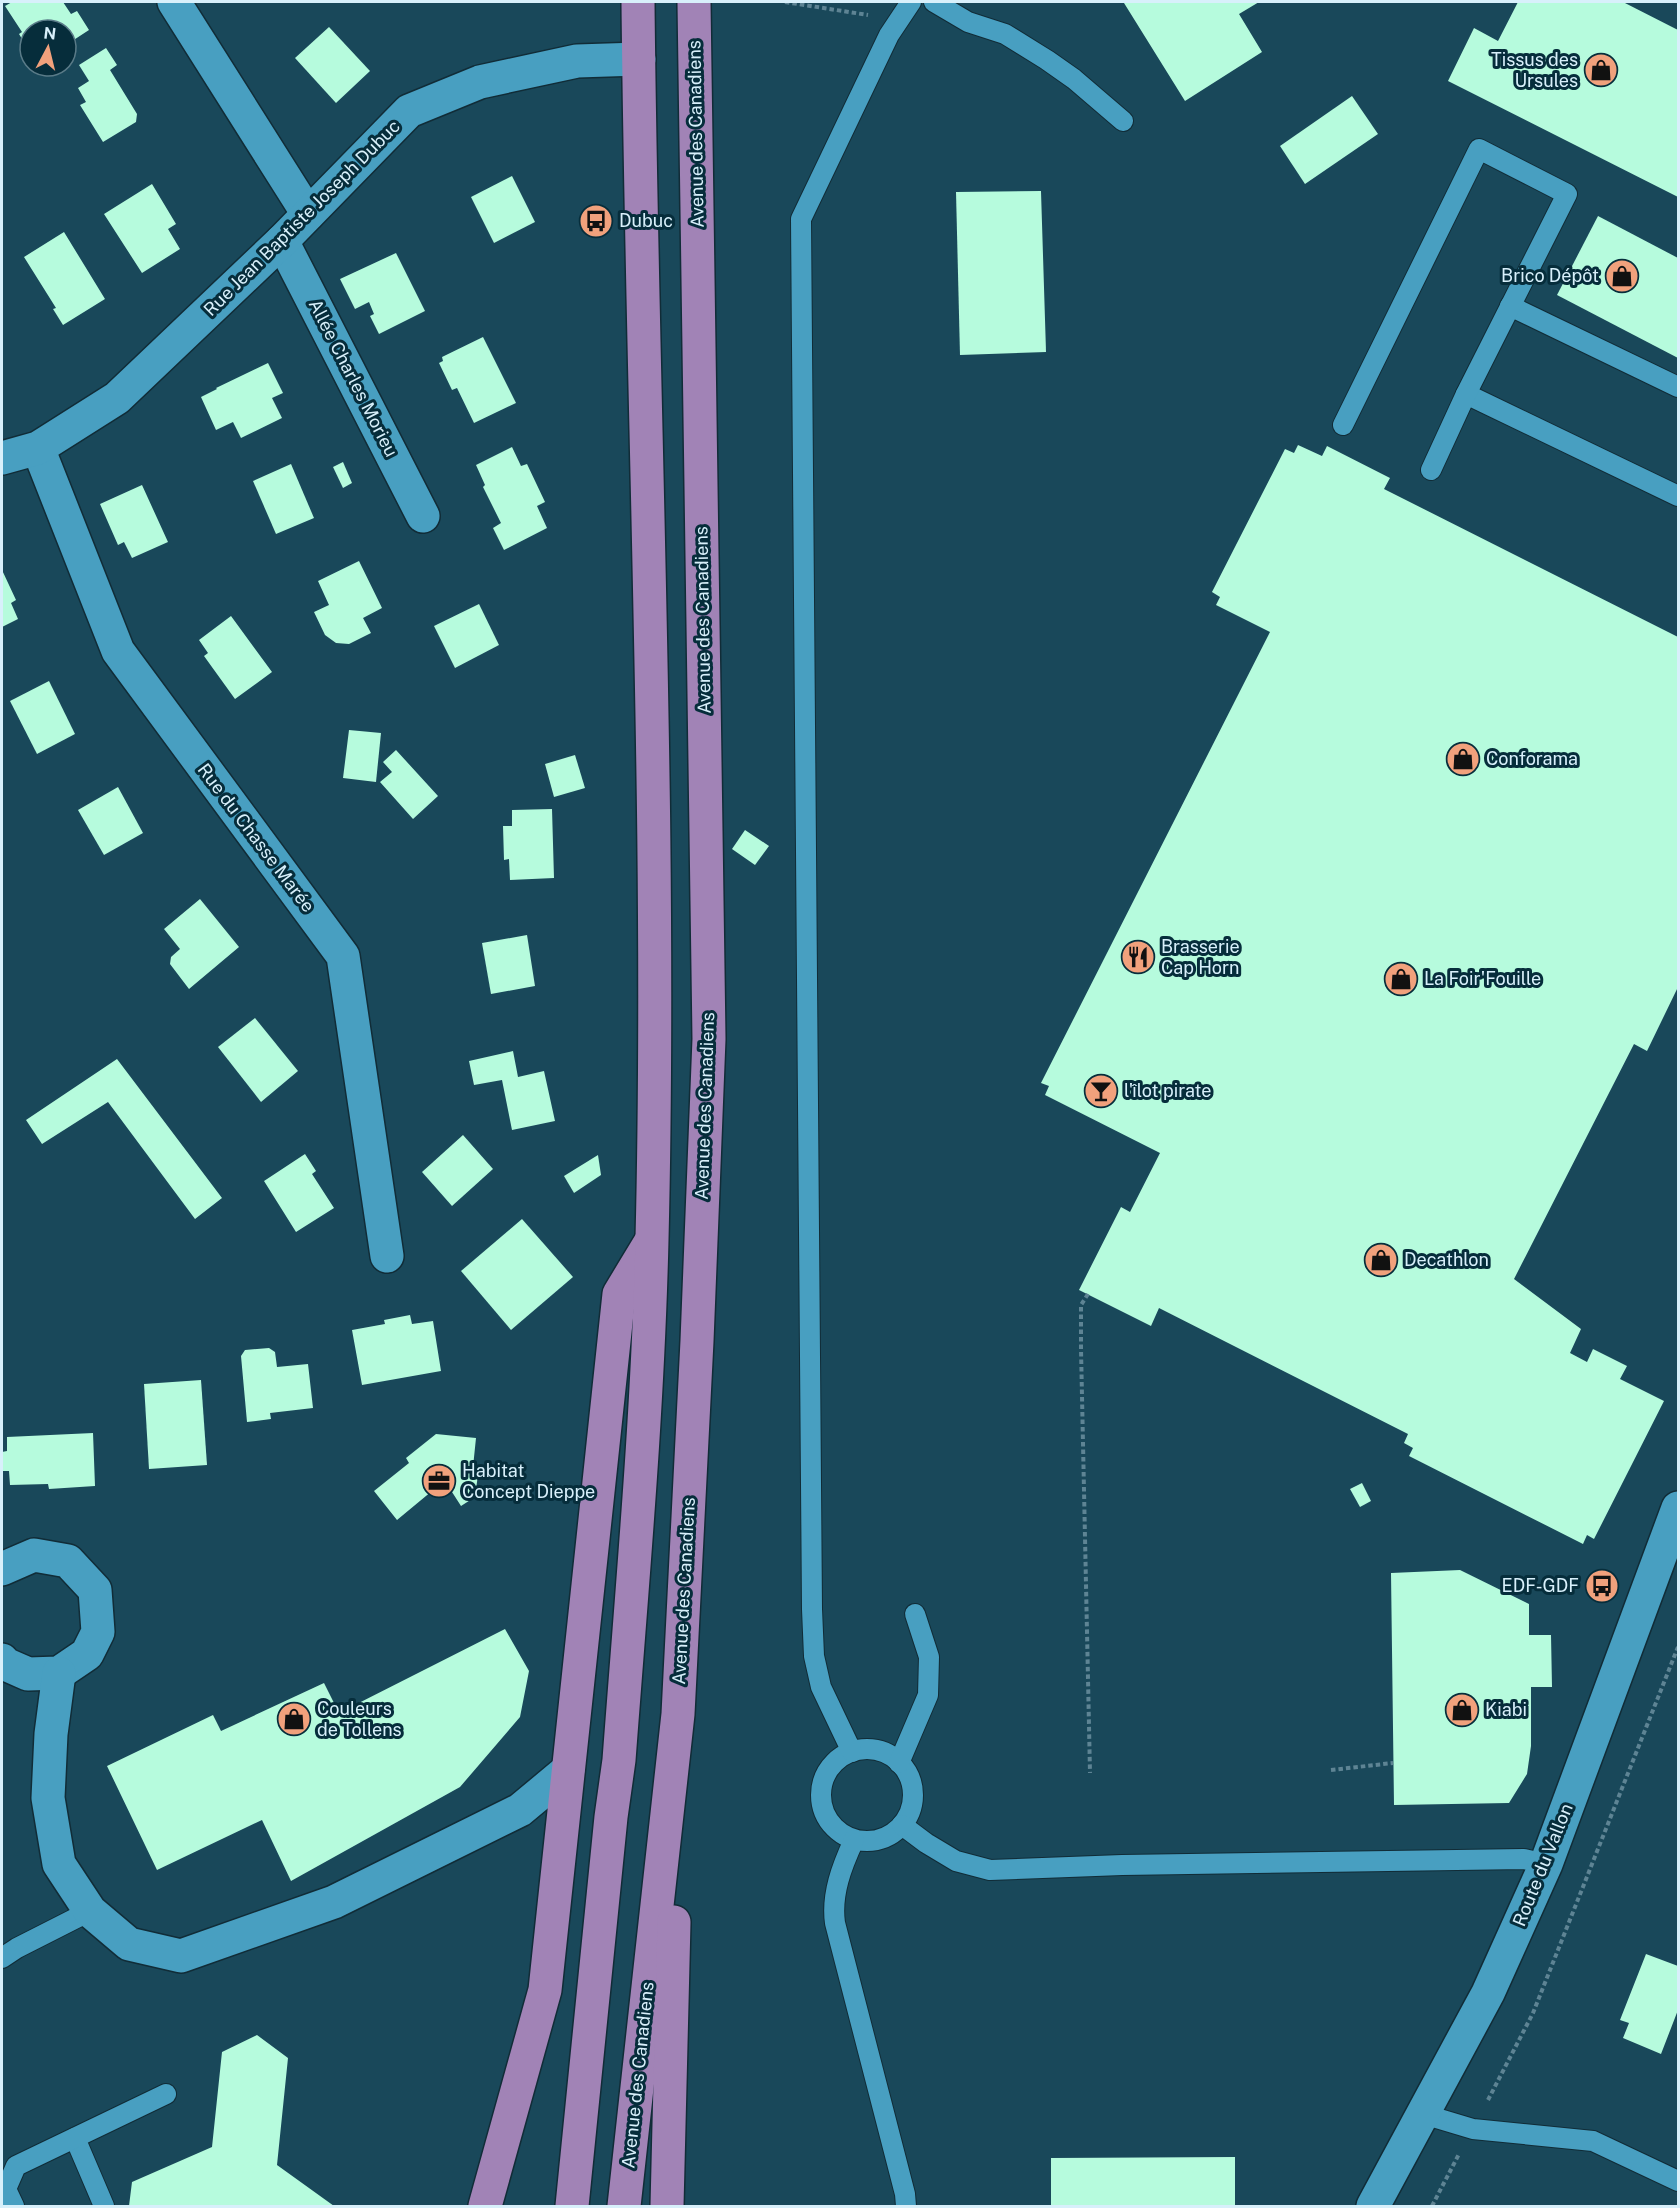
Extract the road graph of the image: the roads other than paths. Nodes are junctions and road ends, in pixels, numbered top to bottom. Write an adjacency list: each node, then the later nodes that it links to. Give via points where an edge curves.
1 (174, 2): 8 (street)
2 (638, 2): 6 (main road)
3 (694, 2): 26 (main road, Avenue des Canadiens, via 709,1039)
4 (911, 2): 27 (lane, via 889,35 801,219 812,1609 814,1656 821,1687)
5 (934, 2): 7 (lane, via 968,22 1005,34 1047,60)
6 (639, 59): 8 (street, Rue Jean Baptiste Joseph Dubuc, via 577,61 491,79 409,111); 19 (main road, via 655,863)
7 (1123, 121)
8 (308, 214): 9 (street, Rue Jean Baptiste Joseph Dubuc)
9 (282, 241): 14 (street, Rue Jean Baptiste Joseph Dubuc, via 117,398); 18 (street, Allée Charles Morieu)
10 (1510, 306): 11 (lane); 12 (lane); 13 (lane, via 1567,194 1479,150)
11 (1678, 387)
12 (1466, 394): 16 (lane); 17 (lane)
13 (1343, 425)
14 (38, 448): 15 (street, Rue Jean Baptiste Joseph Dubuc); 20 (street, Rue du Chasse Marée, via 118,651 343,956)
15 (2, 458)
16 (1431, 470)
17 (1678, 496)
18 (423, 516)
19 (652, 1239): 29 (main road, via 619,1294); 39 (main road, via 646,1389 619,1760)
20 (387, 1256)
21 (1678, 1508): 32 (street, Route du Vallon)
22 (2, 1569): 25 (street, via 34,1555 68,1561 95,1590 98,1632 87,1654)
23 (915, 1614): 28 (lane, via 929,1657 928,1695)
24 (3, 1665): 25 (street, via 28,1674)
25 (59, 1672): 33 (street, via 48,1798 60,1864)
26 (678, 1714): 43 (main road, Avenue des Canadiens); 44 (main road)
27 (852, 1752): 28 (lane, via 873,1750); 31 (lane, via 829,1770 821,1796 831,1823)
28 (899, 1763): 30 (lane, via 909,1776 913,1793 911,1810)
29 (568, 1770): 33 (street, via 520,1810 334,1902 181,1956 129,1944); 42 (main road, via 545,1990)
30 (902, 1825): 31 (lane, via 880,1840); 32 (lane, via 956,1861 990,1870 1524,1859)
31 (854, 1840): 45 (lane, via 833,1905 835,1923)
32 (1546, 1864): 36 (street, Route du Vallon, via 1488,1993)
33 (90, 1911): 34 (lane)
34 (2, 1958)
35 (166, 2094): 37 (lane)
36 (1423, 2114): 38 (lane, via 1473,2129 1593,2141); 46 (street, Route du Vallon)
37 (75, 2138): 40 (lane, via 16,2166 6,2189); 41 (lane)
38 (1678, 2181)
39 (572, 2201)
40 (14, 2206)
41 (104, 2206)
42 (485, 2206)
43 (624, 2206)
44 (667, 2206)
45 (906, 2206)
46 (1373, 2206)

